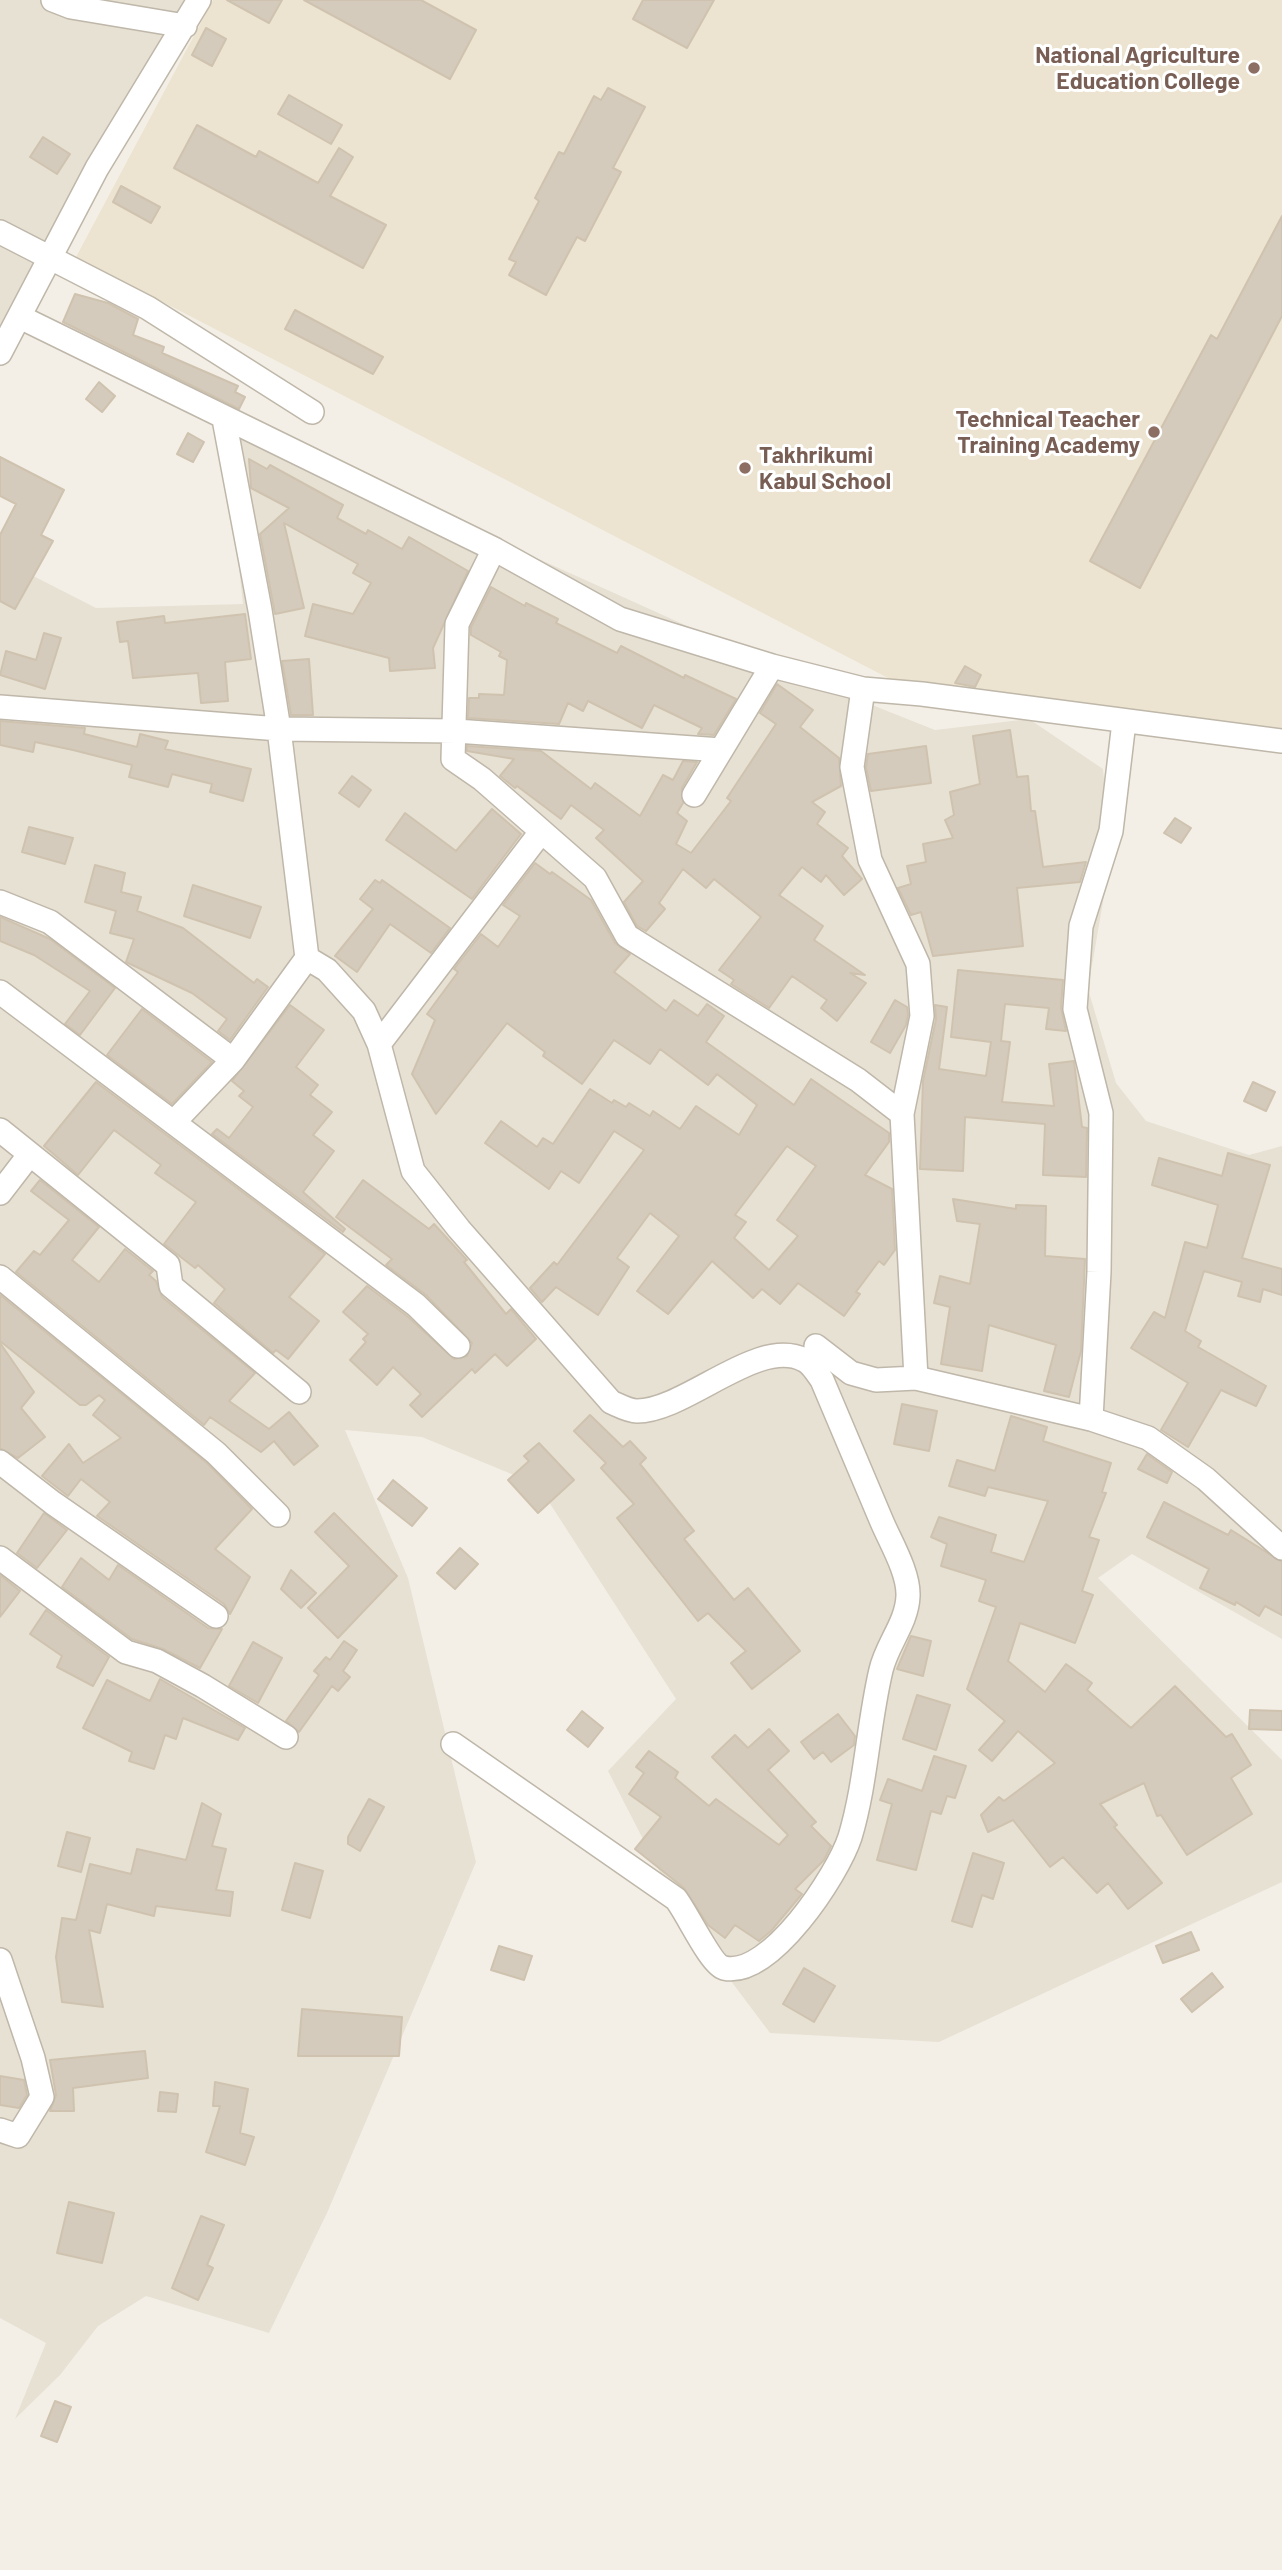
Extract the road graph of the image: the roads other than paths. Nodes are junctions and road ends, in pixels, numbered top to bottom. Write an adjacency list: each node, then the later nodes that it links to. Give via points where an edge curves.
1 (52, 0): 3 (street)
2 (199, 0): 3 (street)
3 (185, 26): 5 (street, via 97,168)
4 (0, 232): 5 (street)
5 (53, 257): 6 (street); 8 (street, via 148,308)
6 (20, 317): 7 (street); 9 (street)
7 (0, 353)
8 (312, 412)
9 (224, 419): 10 (street); 15 (street)
10 (494, 549): 11 (street, via 620,619); 16 (street, via 457,624)
11 (772, 666): 12 (street); 18 (street)
12 (863, 689): 14 (street); 26 (street, via 852,767 870,860 918,964 922,1016)
13 (0, 707): 15 (street)
14 (1124, 722): 17 (street); 36 (street, via 1111,831 1081,926 1076,1009 1101,1113)
15 (279, 729): 16 (street); 22 (street)
16 (456, 731): 18 (street); 20 (street, via 453,759)
17 (1282, 741)
18 (721, 750): 19 (street)
19 (694, 795)
20 (541, 832): 24 (street); 26 (street, via 595,878 627,936 858,1080)
21 (0, 902): 25 (street, via 50,922)
22 (307, 958): 24 (street, via 327,970 364,1011); 25 (street)
23 (0, 992): 27 (street)
24 (379, 1045): 43 (street, via 413,1171 611,1402 636,1411 666,1403 767,1357 790,1354 807,1361 822,1380 908,1593 905,1615 881,1668 849,1838 832,1878 776,1949 758,1960 732,1968 714,1962 676,1899)
25 (233, 1060): 27 (street)
26 (902, 1114): 34 (street)
27 (174, 1122): 32 (street, via 416,1305)
28 (0, 1129): 29 (street)
29 (30, 1154): 30 (street); 35 (street, via 167,1265 171,1286)
30 (0, 1193)
31 (0, 1278): 38 (street, via 216,1453)
32 (458, 1346)
33 (816, 1346): 34 (street, via 851,1373 876,1380)
34 (916, 1378): 36 (street)
35 (299, 1392)
36 (1091, 1419): 39 (street, via 1148,1438 1206,1479)
37 (0, 1462): 41 (street)
38 (278, 1515)
39 (1282, 1548)
40 (0, 1558): 42 (street, via 126,1652 157,1661)
41 (216, 1616)
42 (286, 1737)
43 (453, 1744)
44 (0, 1959): 45 (street, via 42,2097 18,2136)
45 (0, 2130)

